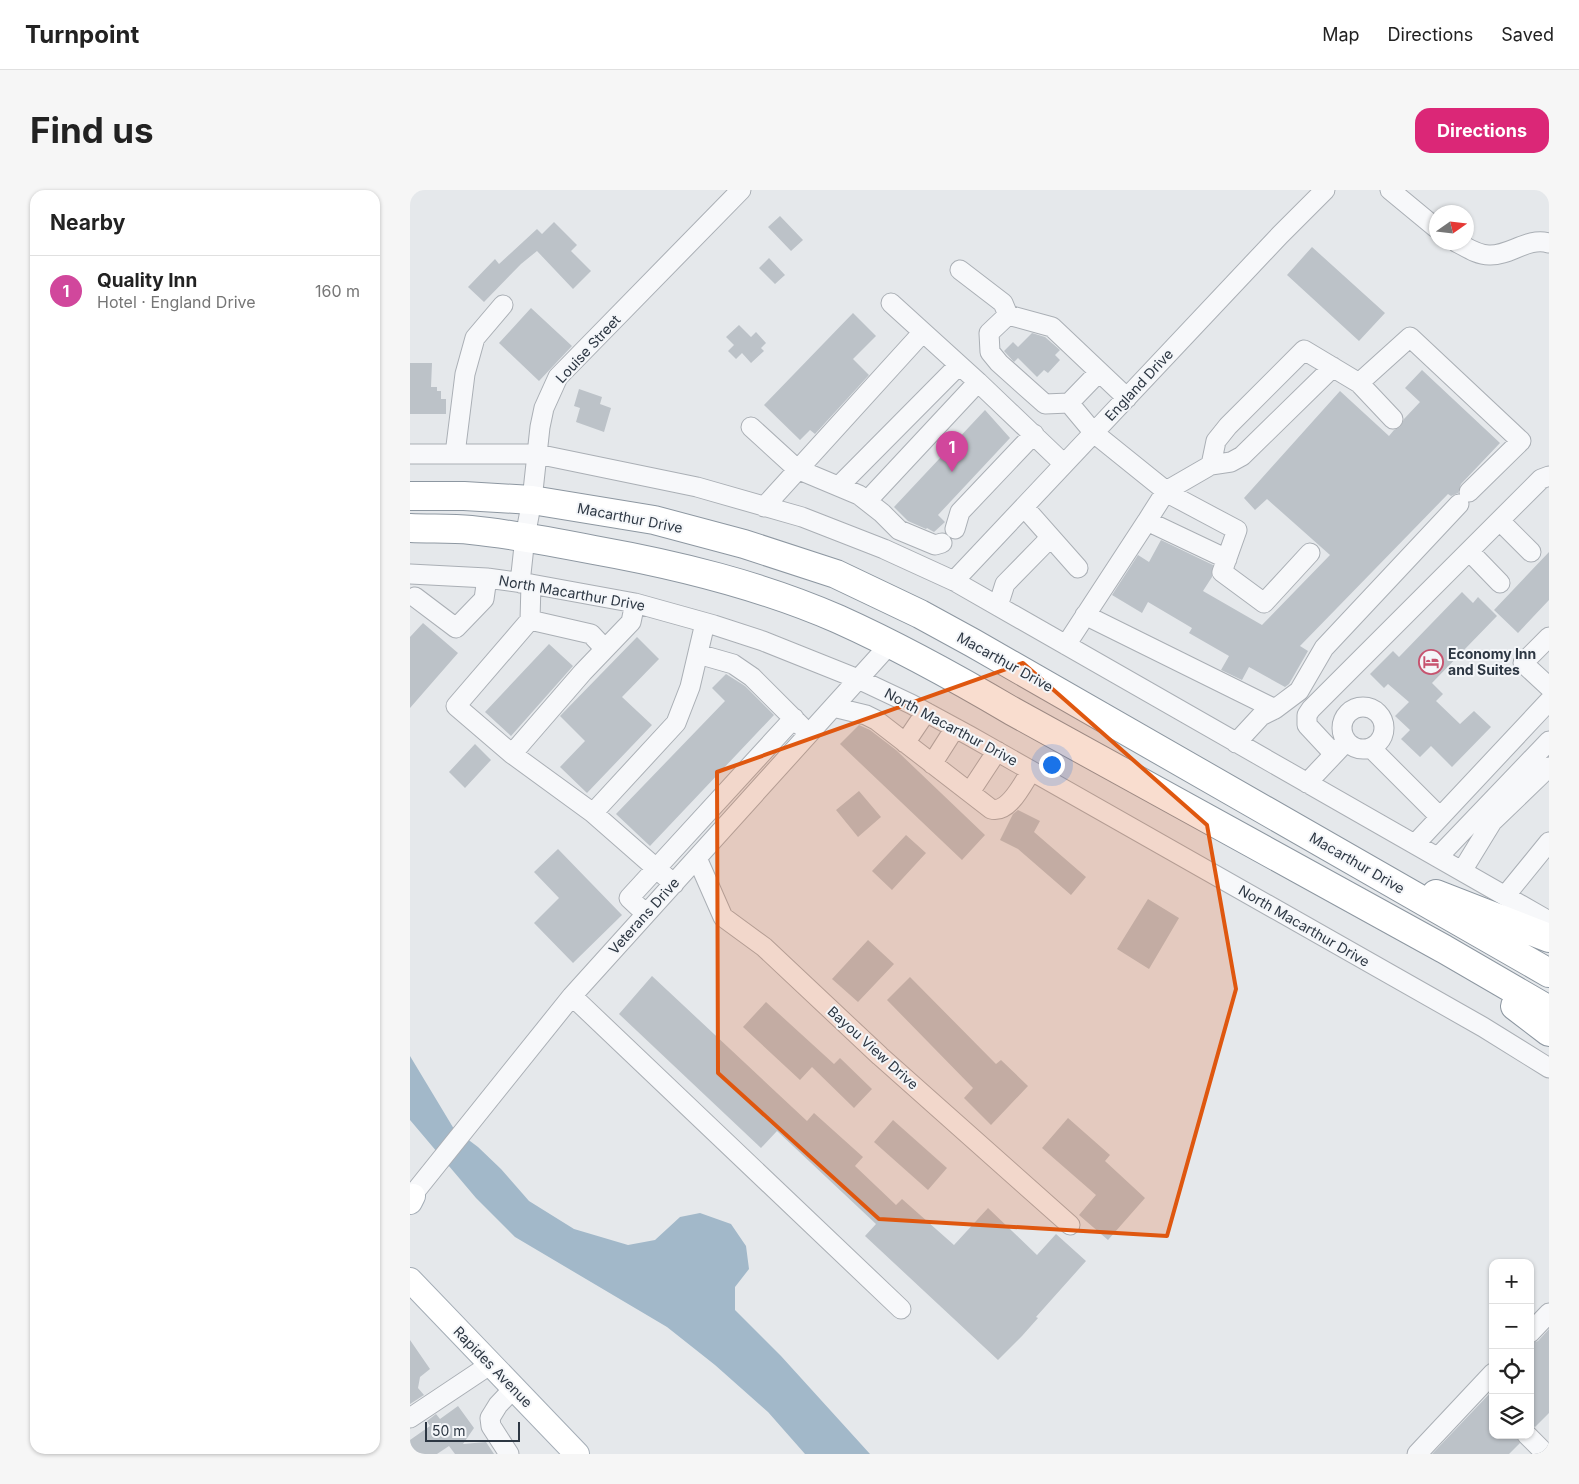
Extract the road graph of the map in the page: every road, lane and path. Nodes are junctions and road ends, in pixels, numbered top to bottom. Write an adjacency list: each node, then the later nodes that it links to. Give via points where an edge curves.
1 (742, 190): 25 (street, Louise Street, via 558,377 544,408)
2 (1326, 190): 17 (street, England Drive)
3 (1390, 190): 4 (street)
4 (1429, 222)
5 (1549, 243): 6 (street, via 1527,243 1489,255)
6 (1473, 250)
7 (960, 270): 10 (street, via 1003,303)
8 (891, 303): 11 (street)
9 (503, 305): 24 (street, via 475,338 465,374)
10 (1008, 315): 14 (street, via 1052,326); 18 (street, via 989,333 990,352 1046,404)
11 (923, 332): 12 (street); 28 (street)
12 (959, 365): 15 (street); 30 (street)
13 (1333, 367): 16 (street); 27 (street, via 1242,456 1231,462); 27 (street, via 1304,350 1228,426 1216,441)
14 (1099, 372): 17 (street); 18 (street)
15 (978, 382): 22 (street); 34 (street)
16 (1359, 382): 19 (street); 71 (street, via 1410,337 1521,441 1324,648 1299,691)
17 (1126, 398): 21 (street, England Drive)
18 (1069, 403): 21 (street)
19 (1393, 419)
20 (750, 427): 28 (street)
21 (1094, 433): 26 (street, England Drive); 31 (street)
22 (1034, 434): 26 (street); 41 (street, via 960,512)
23 (410, 454): 24 (street)
24 (455, 454): 25 (street)
25 (537, 454): 33 (street, Louise Street); 35 (street, via 696,487)
26 (1064, 464): 36 (street, England Drive)
27 (1210, 465): 31 (street)
28 (797, 469): 30 (street); 35 (street)
29 (1549, 476): 38 (street, via 1541,479)
30 (838, 486): 34 (street, via 859,494)
31 (1166, 491): 37 (street); 46 (street, via 1237,530)
32 (410, 496): 33 (highway, Macarthur Drive)
33 (532, 500): 40 (street, Louise Street); 57 (highway, Macarthur Drive, via 654,520 744,544 836,574)
34 (867, 501): 41 (street, via 899,530)
35 (764, 507): 47 (street, via 802,517)
36 (1024, 507): 42 (street); 51 (street, England Drive)
37 (1147, 520): 46 (street); 58 (street)
38 (1500, 521): 43 (street); 44 (street)
39 (410, 528): 40 (highway, via 470,530)
40 (525, 537): 53 (street, Louise Street); 62 (highway, via 653,560 709,574 784,598)
41 (941, 537): 47 (street)
42 (1050, 538): 48 (street); 56 (street, via 1005,584)
43 (1469, 551): 52 (street); 80 (street, via 1307,715 1307,725)
44 (1531, 552)
45 (1310, 553): 46 (street, via 1264,603 1222,572)
46 (1227, 559)
47 (915, 563): 51 (street)
48 (1078, 568)
49 (413, 574): 50 (street, North Macarthur Drive); 54 (street)
50 (487, 578): 53 (street, North Macarthur Drive); 54 (street, via 484,599 456,628)
51 (954, 581): 56 (street)
52 (1500, 583)
53 (525, 584): 55 (street, North Macarthur Drive); 59 (street, Louise Street)
54 (413, 600)
55 (635, 603): 60 (street, North Macarthur Drive); 64 (street, via 631,622)
56 (998, 606): 63 (street)
57 (920, 614): 62 (highway); 97 (highway, Macarthur Drive)
58 (1085, 615): 63 (street); 71 (street)
59 (530, 620): 64 (street, via 591,634); 83 (street, via 456,706)
60 (705, 623): 65 (street); 66 (street, North Macarthur Drive, via 763,641)
61 (1549, 637): 67 (street, via 1523,663)
62 (890, 644): 66 (street, Veterans Drive); 105 (highway)
63 (1066, 645): 79 (street)
64 (605, 649): 83 (street)
65 (698, 654): 73 (street, via 733,664 752,676); 91 (street, via 676,723)
66 (858, 679): 68 (street, North Macarthur Drive); 70 (street, Veterans Drive)
67 (1549, 687)
68 (892, 695): 72 (street, North Macarthur Drive); 74 (street)
69 (1549, 701): 92 (street)
70 (832, 707): 74 (street); 76 (street, Veterans Drive)
71 (1275, 709): 79 (street, via 1261,716)
72 (926, 712): 75 (street, North Macarthur Drive); 78 (street)
73 (794, 718): 76 (street); 88 (street)
74 (876, 720): 78 (street)
75 (955, 728): 82 (street, North Macarthur Drive); 84 (street)
76 (809, 733): 90 (street, Veterans Drive)
77 (1549, 741): 96 (street)
78 (905, 743): 84 (street)
79 (1236, 743): 87 (street)
80 (1341, 748): 81 (street); 81 (street, via 1342,728 1348,714 1367,708 1380,715 1384,727 1381,740); 87 (street)
81 (1370, 748): 92 (street)
82 (996, 751): 86 (street, North Macarthur Drive); 89 (street)
83 (512, 754): 91 (street)
84 (932, 764): 89 (street)
85 (1549, 767): 99 (street, via 1492,822)
86 (1031, 771): 89 (street, via 1002,809 991,809); 110 (street, North Macarthur Drive)
87 (1307, 783): 94 (street)
88 (733, 785): 90 (street); 98 (street)
89 (970, 792)
90 (749, 799): 95 (street, Veterans Drive)
91 (593, 813): 98 (street)
92 (1440, 817): 94 (street)
93 (1549, 842): 101 (street)
94 (1415, 844): 96 (street)
95 (697, 858): 100 (street, Veterans Drive); 112 (street, Bayou View Drive, via 723,918 764,947 880,1056)
96 (1438, 858): 99 (street)
97 (1359, 865): 104 (highway); 106 (highway, Macarthur Drive)
98 (656, 868): 100 (street); 102 (street, via 629,898)
99 (1462, 871): 101 (street)
100 (674, 884): 102 (street, Veterans Drive)
101 (1505, 896): 103 (street)
102 (646, 914): 107 (street, Veterans Drive)
103 (1549, 921)
104 (1549, 938)
105 (1444, 949): 108 (highway); 109 (highway)
106 (1549, 973)
107 (572, 996): 111 (street, Veterans Drive); 114 (street)
108 (1549, 1010)
109 (1549, 1032)
110 (1549, 1068)
111 (413, 1196)
112 (1070, 1225)
113 (410, 1280): 117 (main road, Rapides Avenue)
114 (901, 1309)
115 (1549, 1313): 116 (street)
116 (1534, 1329)
117 (490, 1364): 119 (main road, Rapides Avenue); 120 (street)
118 (1489, 1377): 124 (street)
119 (514, 1388): 122 (street, via 490,1418 491,1426); 123 (main road, Rapides Avenue)
120 (410, 1418)
121 (1531, 1439): 125 (street)
122 (509, 1454)
123 (577, 1454)
124 (1417, 1454)
125 (1546, 1454)

